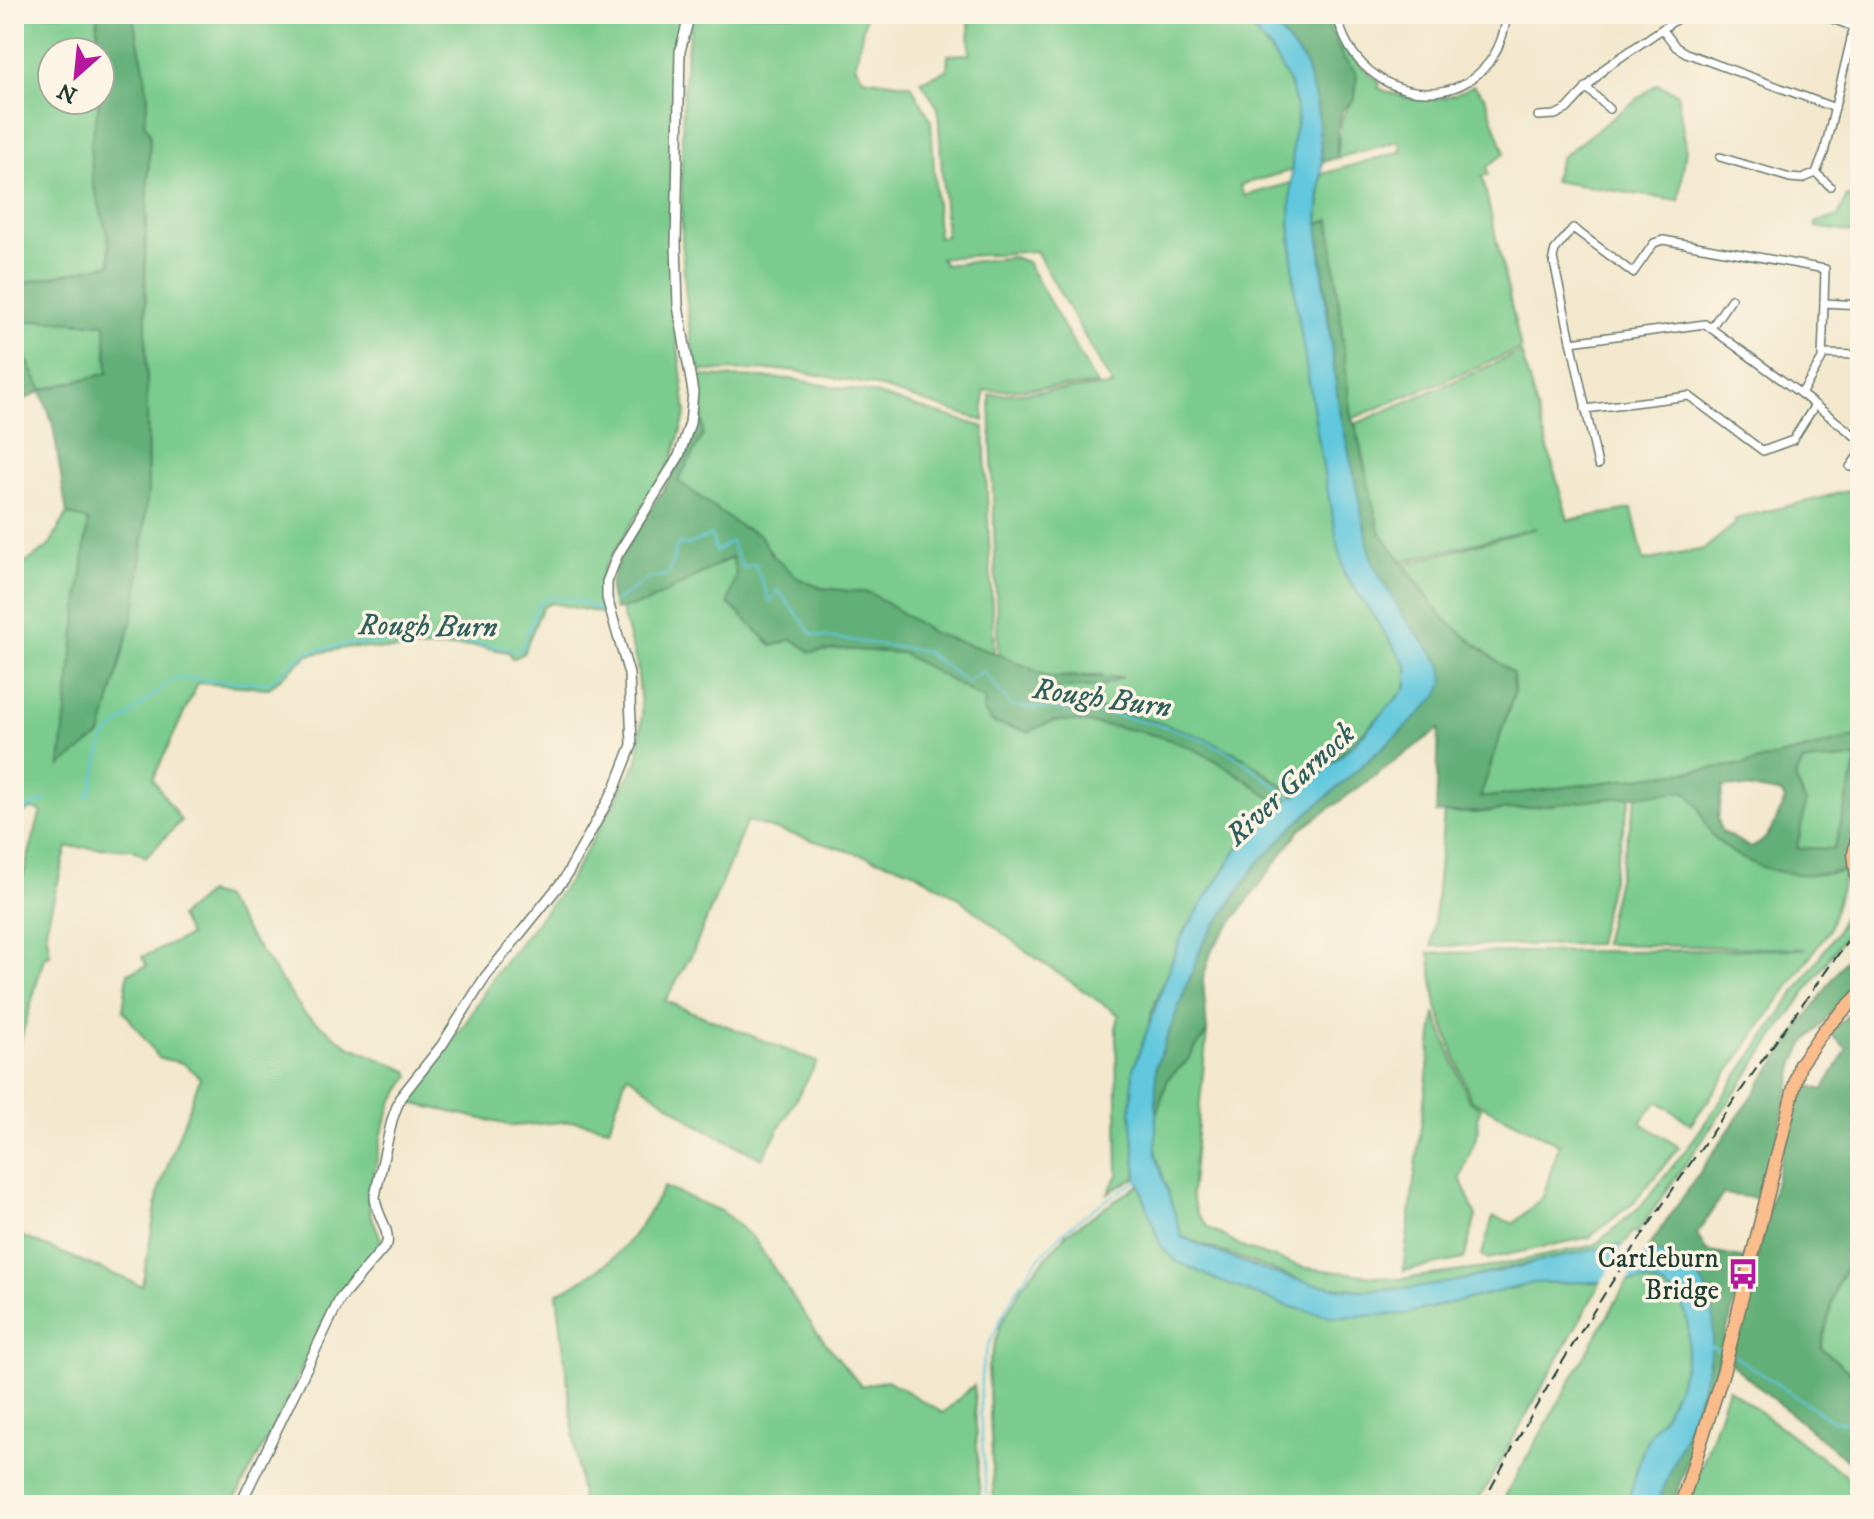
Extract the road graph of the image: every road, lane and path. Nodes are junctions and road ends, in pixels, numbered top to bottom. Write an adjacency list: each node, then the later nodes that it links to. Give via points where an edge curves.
1 (690, 14): 33 (street, via 680,51 676,249 693,392 689,431 610,569 607,598 629,674 632,745 565,878 486,976 400,1098 375,1196 387,1244 340,1299)
2 (1337, 14): 3 (street, via 1344,39 1367,68 1399,87 1432,93 1461,87 1480,72 1497,49)
3 (1507, 14)
4 (1684, 14): 8 (street)
5 (1819, 14): 7 (street)
6 (1857, 14): 7 (street)
7 (1854, 27): 10 (street)
8 (1663, 30): 9 (street); 10 (street, via 1686,53)
9 (1586, 87): 11 (street); 12 (street, via 1561,113)
10 (1835, 108): 14 (street)
11 (1609, 109)
12 (1538, 116)
13 (1720, 157): 14 (street, via 1790,178)
14 (1816, 173): 15 (street)
15 (1830, 186)
16 (1731, 299): 19 (street)
17 (1824, 303): 18 (street); 20 (street, via 1825,269 1663,240 1654,243 1633,273 1573,228 1553,258); 21 (street)
18 (1860, 305)
19 (1711, 328): 20 (street, via 1705,324); 23 (street)
20 (1571, 342): 25 (street)
21 (1822, 354): 22 (street); 23 (street)
22 (1860, 355)
23 (1801, 394): 24 (street)
24 (1815, 405): 25 (street, via 1793,440 1763,451 1689,396); 26 (street)
25 (1585, 409): 28 (street)
26 (1860, 440)
27 (1860, 453): 29 (street)
28 (1598, 465)
29 (1850, 467)
30 (1860, 823): 31 (highway, via 1854,854)
31 (1860, 900)
32 (1860, 994): 34 (highway, via 1800,1064 1726,1360)
33 (240, 1505)
34 (1681, 1505)

